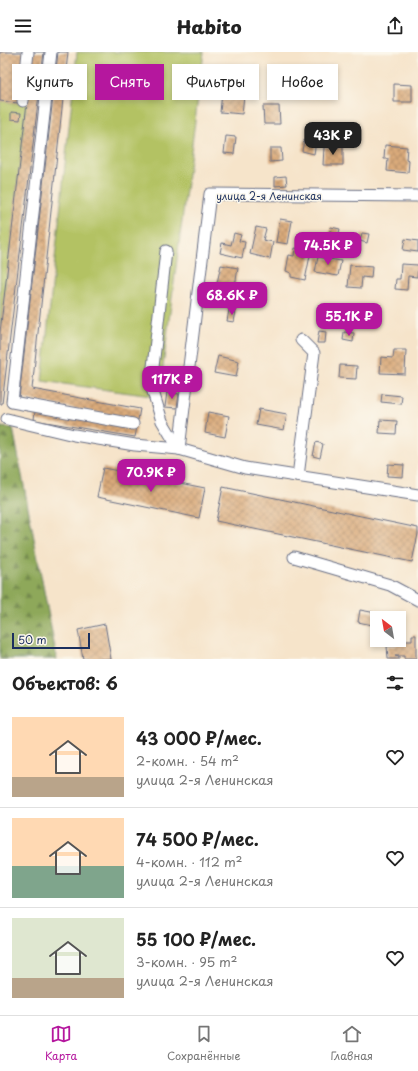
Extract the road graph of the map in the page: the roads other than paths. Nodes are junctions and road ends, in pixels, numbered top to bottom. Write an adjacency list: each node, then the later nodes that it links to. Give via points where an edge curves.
1 (28, 52): 3 (street)
2 (51, 52): 8 (street, via 12,402)
3 (23, 101)
4 (418, 196): 9 (street, улица 2-я Ленинская, via 210,194)
5 (166, 251): 9 (street, via 151,385 162,421)
6 (301, 340): 10 (street, via 314,353)
7 (7, 419): 9 (street, via 74,435)
8 (133, 424)
9 (179, 449): 10 (street, via 237,466)
10 (298, 476): 11 (street)
11 (418, 495)
12 (294, 557): 13 (street, via 390,585)
13 (418, 600)

